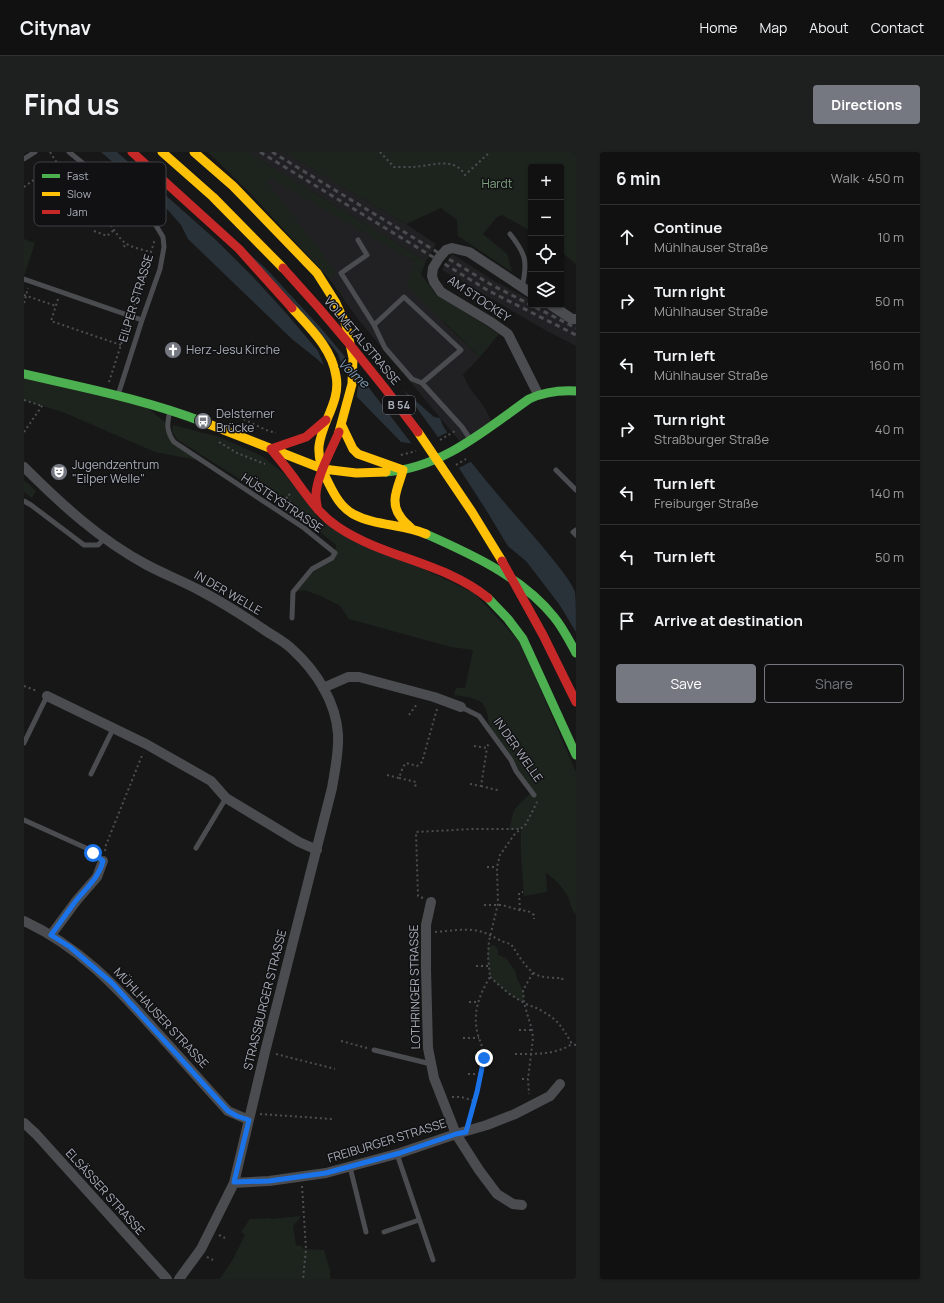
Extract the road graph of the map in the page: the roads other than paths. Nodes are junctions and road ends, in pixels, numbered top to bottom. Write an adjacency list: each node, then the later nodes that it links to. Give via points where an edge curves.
1 (35, 152): 6 (lane)
2 (69, 152): 7 (lane, EILPER STRASSE)
3 (132, 152): 8 (main road)
4 (162, 152): 45 (main road, VOLMETALSTRASSE / B 54, bridge, via 266,250 324,313 383,384 478,520 559,664)
5 (194, 152): 27 (main road, bridge, via 232,186 317,273 336,303 346,325 353,358 352,384)
6 (24, 159)
7 (82, 162)
8 (143, 162)
9 (166, 182): 26 (main road, via 253,264 323,343 333,364 337,394)
10 (156, 226): 18 (lane, EILPER STRASSE, via 163,237 164,247 160,269)
11 (510, 234): 14 (lane, via 521,248 526,270)
12 (358, 240): 19 (lane, via 367,255 341,273)
13 (24, 279): 18 (lane)
14 (522, 287): 15 (street, AM STOCKEY); 23 (street, AM STOCKEY, via 470,252 461,249 446,250 433,268 434,282 441,292 508,334)
15 (528, 291)
16 (556, 308): 17 (street)
17 (576, 319)
18 (142, 320): 24 (lane, EILPER STRASSE)
19 (374, 325): 21 (lane, via 385,348 412,379); 21 (lane, via 404,297 461,350)
20 (24, 374): 24 (main road)
21 (422, 383): 28 (lane, via 462,427)
22 (576, 391): 23 (main road, via 557,390)
23 (538, 394): 28 (main road)
24 (118, 396): 25 (main road)
25 (170, 410): 29 (main road); 41 (lane, HÜSTEYSTRASSE, via 167,420 168,431 174,442 304,528 335,553 332,558 312,569 293,592)
26 (326, 420): 29 (main road, via 306,437); 31 (main road, via 319,445)
27 (342, 426): 31 (main road); 32 (main road, via 358,454)
28 (470, 440): 32 (main road, via 427,463)
29 (271, 449): 31 (main road); 36 (main road)
30 (24, 467): 40 (street, IN DER WELLE)
31 (323, 469): 32 (main road, via 360,473); 36 (main road, via 317,488); 37 (main road, via 336,498 345,508 357,516)
32 (407, 469): 37 (main road, via 394,501 397,513)
33 (556, 470): 34 (lane)
34 (576, 490)
35 (24, 501): 40 (lane, via 84,544 98,545)
36 (318, 510): 50 (main road, via 342,530 363,541 462,581 479,591 499,609 512,622 523,639)
37 (411, 528): 42 (main road, bridge, via 500,572 536,597 562,627)
38 (576, 530): 39 (lane, via 573,532)
39 (576, 535)
40 (104, 539): 43 (street, IN DER WELLE, via 147,565 224,604 278,639 299,656)
41 (292, 618)
42 (576, 653)
43 (323, 688): 46 (street, IN DER WELLE, via 348,677 359,677); 47 (street, IN DER WELLE)
44 (48, 696): 48 (street); 49 (lane)
45 (576, 702)
46 (461, 707): 52 (lane, IN DER WELLE, via 479,716)
47 (334, 714): 56 (street, STRASSBURGER STRASSE, via 338,733 337,762)
48 (114, 727): 51 (lane); 53 (street, via 211,781)
49 (24, 743)
50 (576, 755)
51 (91, 774)
52 (534, 795)
53 (226, 798): 55 (lane); 56 (street)
54 (24, 820): 57 (lane, via 86,848)
55 (196, 848)
56 (317, 850): 64 (street, STRASSBURGER STRASSE)
57 (103, 861): 60 (street, via 97,877)
58 (431, 902): 62 (street, LOTHRINGER STRASSE, via 426,925 428,1048)
59 (24, 921): 60 (street, MÜHLHAUSER STRASSE)
60 (51, 935): 64 (street, MÜHLHAUSER STRASSE, via 70,947 112,983 228,1111 237,1116)
61 (374, 1050): 62 (lane)
62 (431, 1064): 66 (street, LOTHRINGER STRASSE, via 442,1100)
63 (560, 1084): 66 (street, FREIBURGER STRASSE, via 550,1096 528,1108)
64 (250, 1116): 69 (street, STRASSBURGER STRASSE)
65 (24, 1123): 75 (street, ELSÄSSER STRASSE)
66 (461, 1133): 67 (street, FREIBURGER STRASSE); 70 (street, LOTHRINGER STRASSE, via 479,1170 497,1194 512,1204)
67 (397, 1154): 68 (street, FREIBURGER STRASSE); 71 (lane)
68 (350, 1167): 69 (street, FREIBURGER STRASSE, via 302,1177); 72 (lane)
69 (234, 1182): 76 (street, STRASSBURGER STRASSE, via 201,1249)
70 (522, 1205)
71 (419, 1220): 73 (lane); 74 (lane)
72 (366, 1232)
73 (384, 1232)
74 (433, 1260)
75 (167, 1279)
76 (179, 1279)

